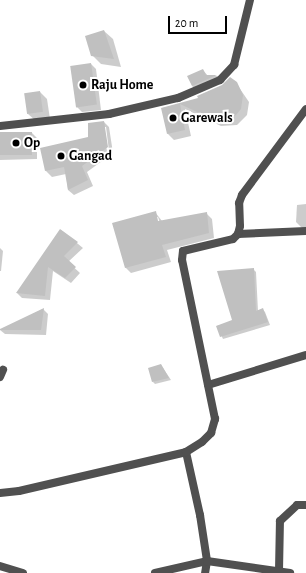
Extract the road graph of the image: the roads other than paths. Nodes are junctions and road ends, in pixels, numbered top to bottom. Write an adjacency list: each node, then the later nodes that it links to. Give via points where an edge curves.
1 (250, 0): 3 (street, via 234,65 220,80 178,98 109,114)
2 (306, 109): 5 (street, via 242,196 239,203)
3 (0, 126)
4 (306, 231): 5 (street)
5 (238, 234): 7 (street, via 233,239 183,251 182,260)
6 (306, 355): 7 (street)
7 (208, 385): 8 (street, via 215,419 211,432 202,442)
8 (186, 452): 9 (street, via 19,491); 11 (street)
9 (0, 493)
10 (306, 504): 13 (street, via 297,505 280,521)
11 (207, 561): 13 (street); 15 (street); 16 (street)
12 (0, 566): 14 (street)
13 (279, 571): 17 (street)
14 (23, 573)
15 (155, 573)
16 (205, 573)
17 (290, 573)

